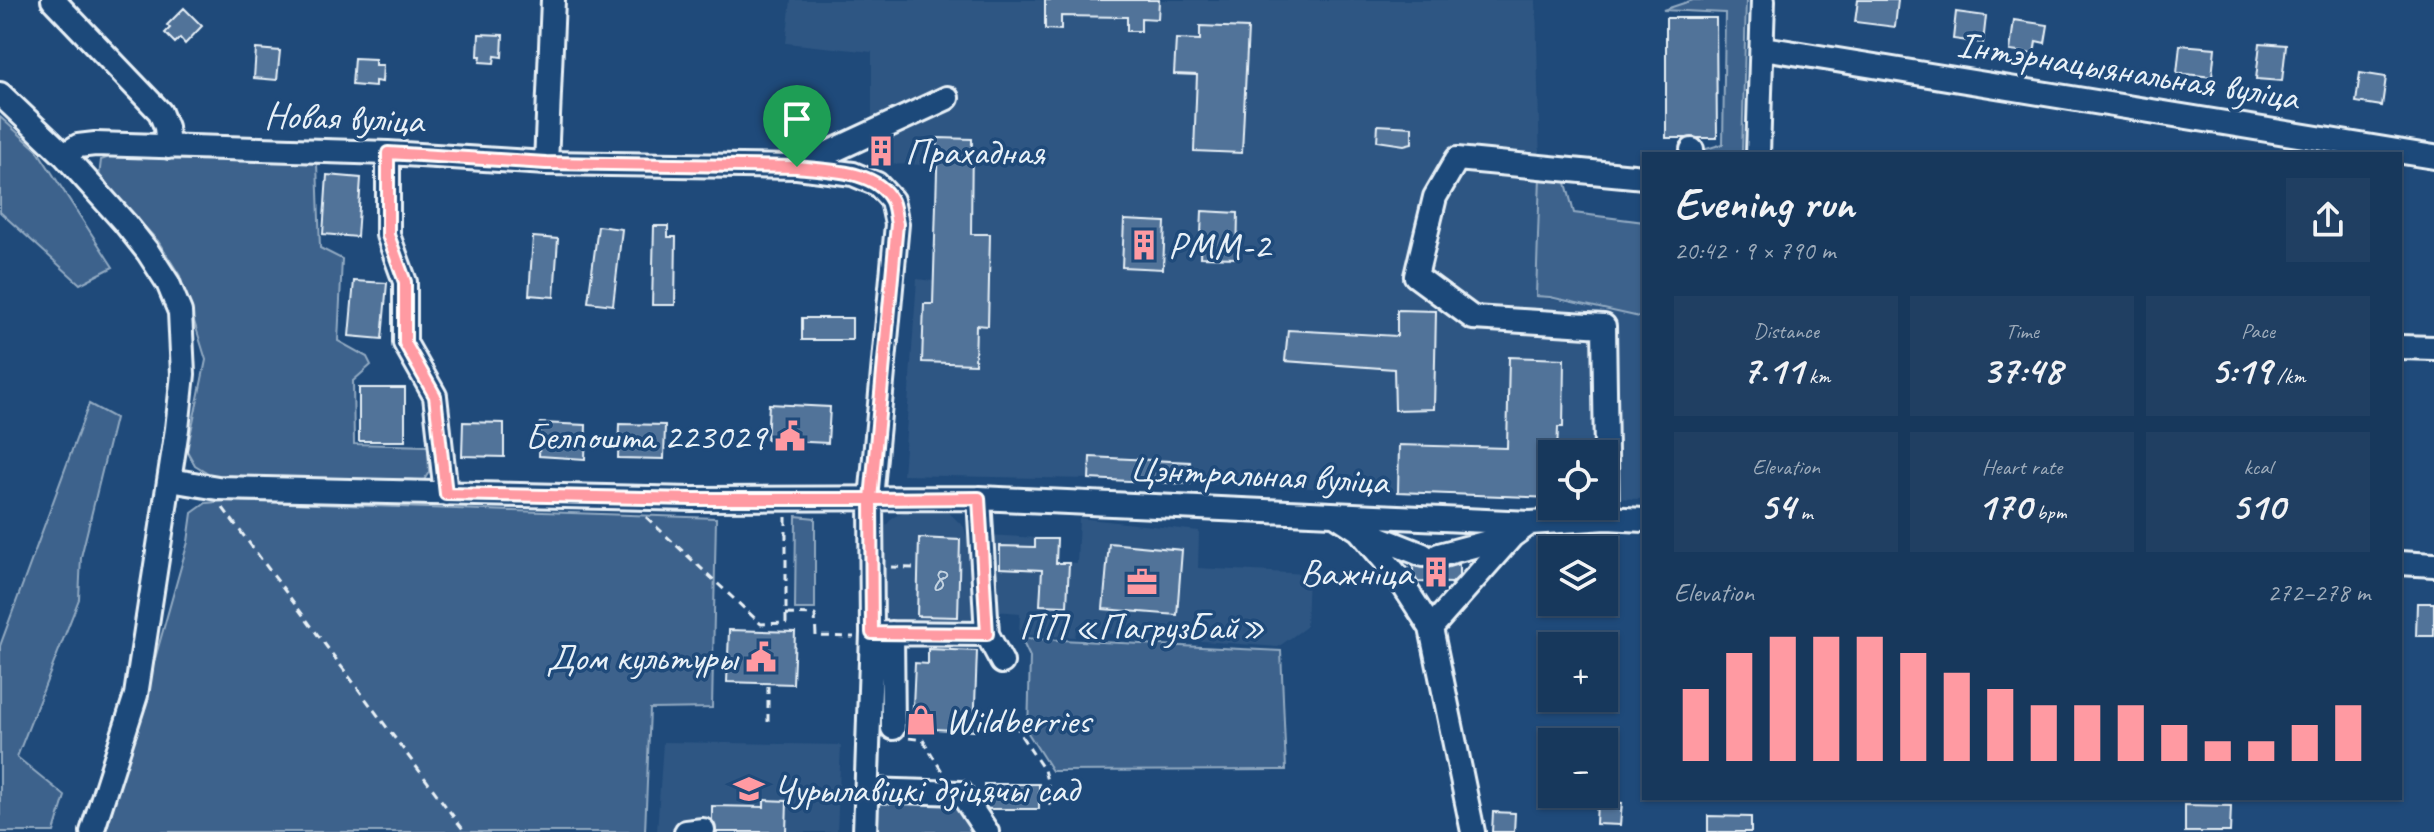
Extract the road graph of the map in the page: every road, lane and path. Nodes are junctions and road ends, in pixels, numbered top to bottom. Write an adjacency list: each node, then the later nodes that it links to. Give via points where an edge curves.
1 (53, 0): 7 (street, via 160,112)
2 (553, 0): 12 (street)
3 (1763, 0): 4 (street)
4 (1763, 48): 8 (street); 11 (street, Інтэрнацыянальная вуліца)
5 (0, 94): 10 (street)
6 (947, 98): 13 (street)
7 (168, 147): 9 (street, Новая вуліца); 10 (street, Новая вуліца, via 95,144)
8 (1758, 152)
9 (388, 153): 12 (street, Новая вуліца); 20 (street, via 388,235 405,282 405,343 435,396)
10 (64, 155): 18 (street, via 148,252 180,312 183,374)
11 (2434, 157)
12 (546, 163): 13 (street, Новая вуліца)
13 (797, 167): 23 (street, Новая вуліца, via 853,174 877,184 892,200 897,224)
14 (1642, 177): 17 (street, via 1457,159 1435,197 1416,276 1473,318 1604,326)
15 (2402, 347): 16 (street)
16 (2434, 348)
17 (1606, 440)
18 (170, 480): 19 (street, Цэнтральная вуліца); 45 (street, via 136,695)
19 (218, 488): 20 (street, Цэнтральная вуліца); 46 (path, via 224,510)
20 (446, 494): 21 (street, Цэнтральная вуліца)
21 (641, 498): 24 (street, Цэнтральная вуліца); 33 (path, via 646,518 761,624 786,623)
22 (979, 498): 23 (street, Цэнтральная вуліца); 25 (street, Цэнтральная вуліца); 36 (street)
23 (871, 499): 24 (street, Цэнтральная вуліца); 35 (street)
24 (786, 500): 33 (path)
25 (1335, 514): 29 (street); 30 (street, Цэнтральная вуліца)
26 (1618, 519): 28 (street, Цэнтральная вуліца)
27 (1593, 520): 30 (street, Цэнтральная вуліца)
28 (1642, 520)
29 (1359, 530): 30 (street, via 1431,555); 34 (street)
30 (1521, 530): 34 (street)
31 (2402, 563): 32 (street)
32 (2434, 565)
33 (786, 614): 35 (path, via 815,615 816,636)
34 (1431, 628): 49 (street)
35 (874, 634): 36 (street); 41 (street); 42 (street)
36 (987, 634): 37 (street)
37 (1002, 662)
38 (768, 686): 40 (path)
39 (1010, 710): 44 (path, via 1044,770)
40 (768, 722)
41 (893, 728): 43 (path, via 923,740)
42 (867, 790): 43 (street); 47 (street)
43 (955, 793): 48 (street, via 961,793)
44 (1050, 810)
45 (92, 832)
46 (465, 832)
47 (865, 832)
48 (987, 832)
49 (1473, 832)

